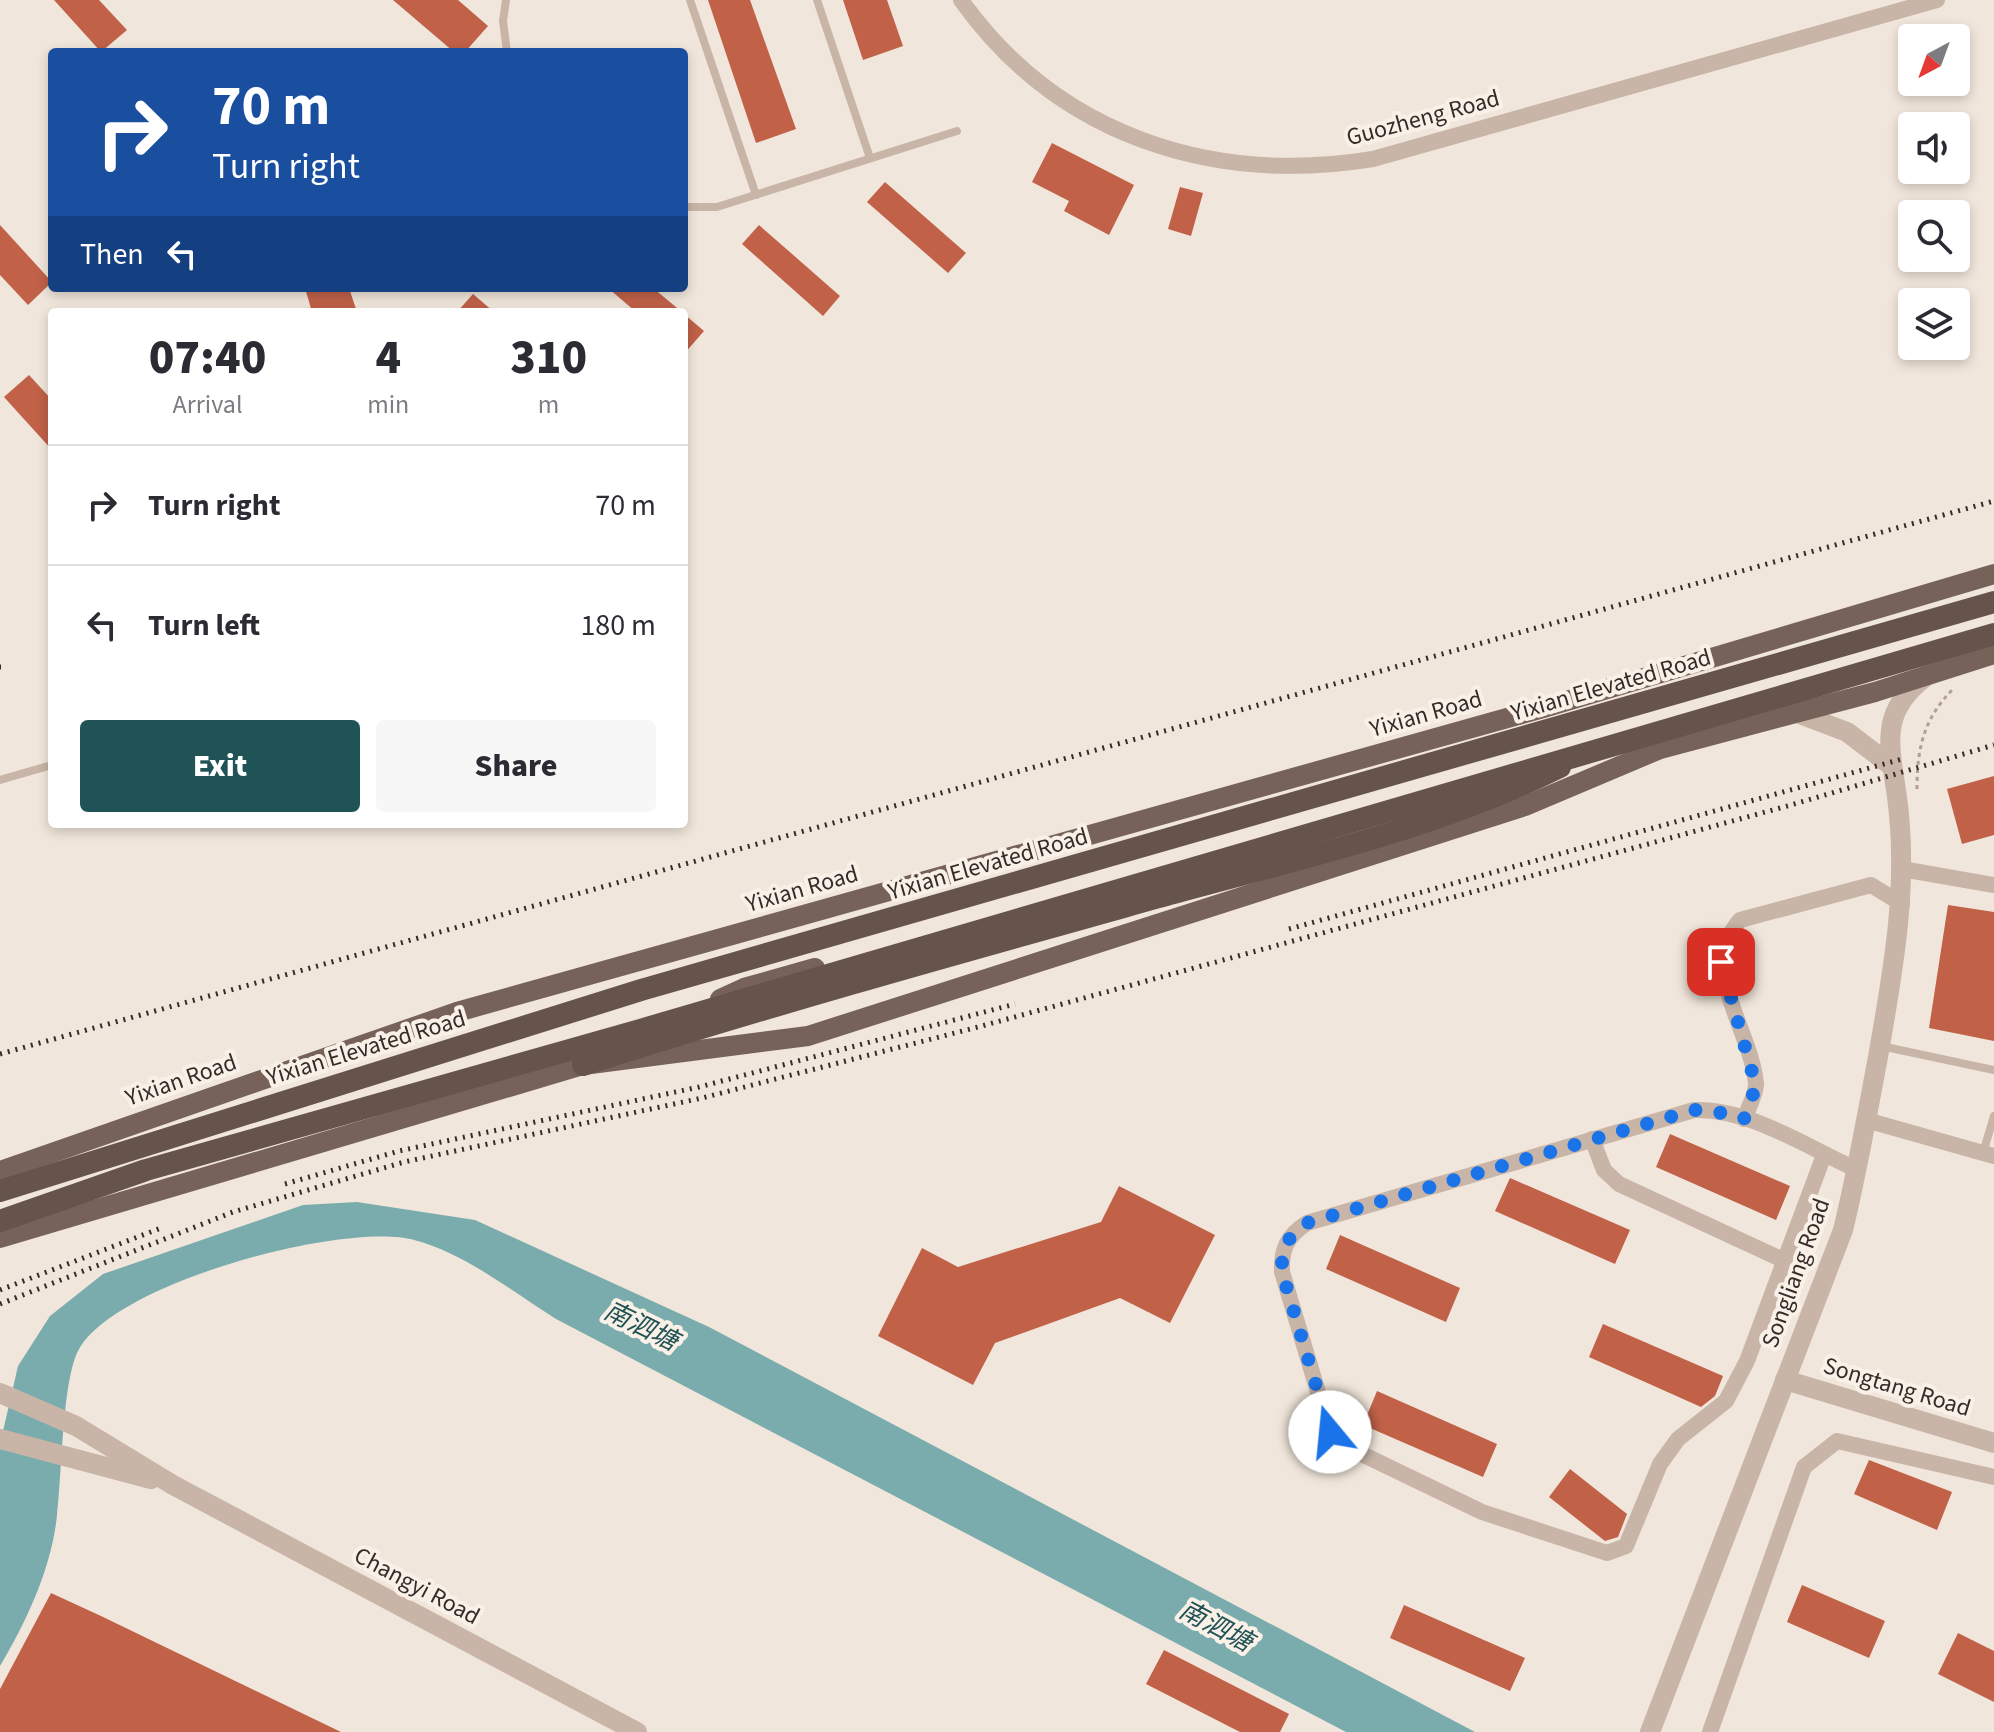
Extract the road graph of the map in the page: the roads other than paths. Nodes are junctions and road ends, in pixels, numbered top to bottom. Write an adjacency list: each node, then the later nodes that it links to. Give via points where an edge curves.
1 (506, 0): 6 (lane)
2 (690, 0): 9 (lane)
3 (817, 0): 8 (lane)
4 (961, 0): 5 (street, Guozheng Road, via 1039,82 1117,131 1203,159 1287,168 1373,159)
5 (1937, 0)
6 (506, 48)
7 (957, 131): 8 (lane)
8 (870, 158): 9 (lane)
9 (756, 195): 10 (lane, via 717,207)
10 (688, 207)
11 (1994, 574): 34 (main road, Yixian Road, via 1527,712 457,1012)
12 (1994, 602): 35 (highway, Yixian Elevated Road, via 641,990)
13 (1994, 634): 17 (highway, bridge); 25 (main road, via 744,988)
14 (1994, 654): 15 (main road)
15 (1925, 677): 16 (main road); 18 (street, Songliang Road, via 1900,701 1889,729)
16 (1797, 713): 18 (street, via 1847,732); 25 (main road, via 1660,749 1525,806 808,1036)
17 (1593, 751): 25 (highway, bridge, via 1512,791 1363,840 760,1009); 36 (highway, bridge, via 146,1170)
18 (1889, 764): 21 (street, Songliang Road, via 1897,795)
19 (48, 766): 20 (lane)
20 (0, 780)
21 (1902, 869): 22 (street); 23 (street, Songliang Road)
22 (1994, 885)
23 (1902, 904): 24 (street, Songliang Road); 28 (street, via 1871,885 1740,920 1728,934 1721,962 1756,1086)
24 (1880, 1046): 26 (lane); 29 (street, Songliang Road)
25 (583, 1065): 37 (main road)
26 (1994, 1070)
27 (1994, 1116): 31 (lane)
28 (1744, 1119): 30 (street, via 1694,1110); 32 (street)
29 (1866, 1120): 31 (street); 33 (street, Songliang Road)
30 (1592, 1139): 38 (street, via 1604,1170 1619,1184); 38 (street, via 1307,1223 1288,1240 1281,1254 1282,1272 1334,1439 1482,1512 1607,1553 1617,1551 1626,1546 1660,1464 1678,1439 1726,1401 1747,1361)
31 (1989, 1154)
32 (1824, 1155): 33 (street); 38 (street)
33 (1858, 1170): 39 (street, Songliang Road, via 1836,1254)
34 (0, 1171)
35 (0, 1191)
36 (0, 1221)
37 (0, 1238)
38 (1783, 1260)
39 (1785, 1380): 42 (street, Songtang Road); 46 (street, Songliang Road)
40 (1, 1394): 44 (street, Changyi Road, via 76,1426)
41 (0, 1439): 44 (street, Changyi Road)
42 (1994, 1443)
43 (1994, 1477): 47 (street, via 1837,1441 1804,1467)
44 (173, 1485): 45 (street, Changyi Road)
45 (637, 1732)
46 (1650, 1732)
47 (1710, 1732)

